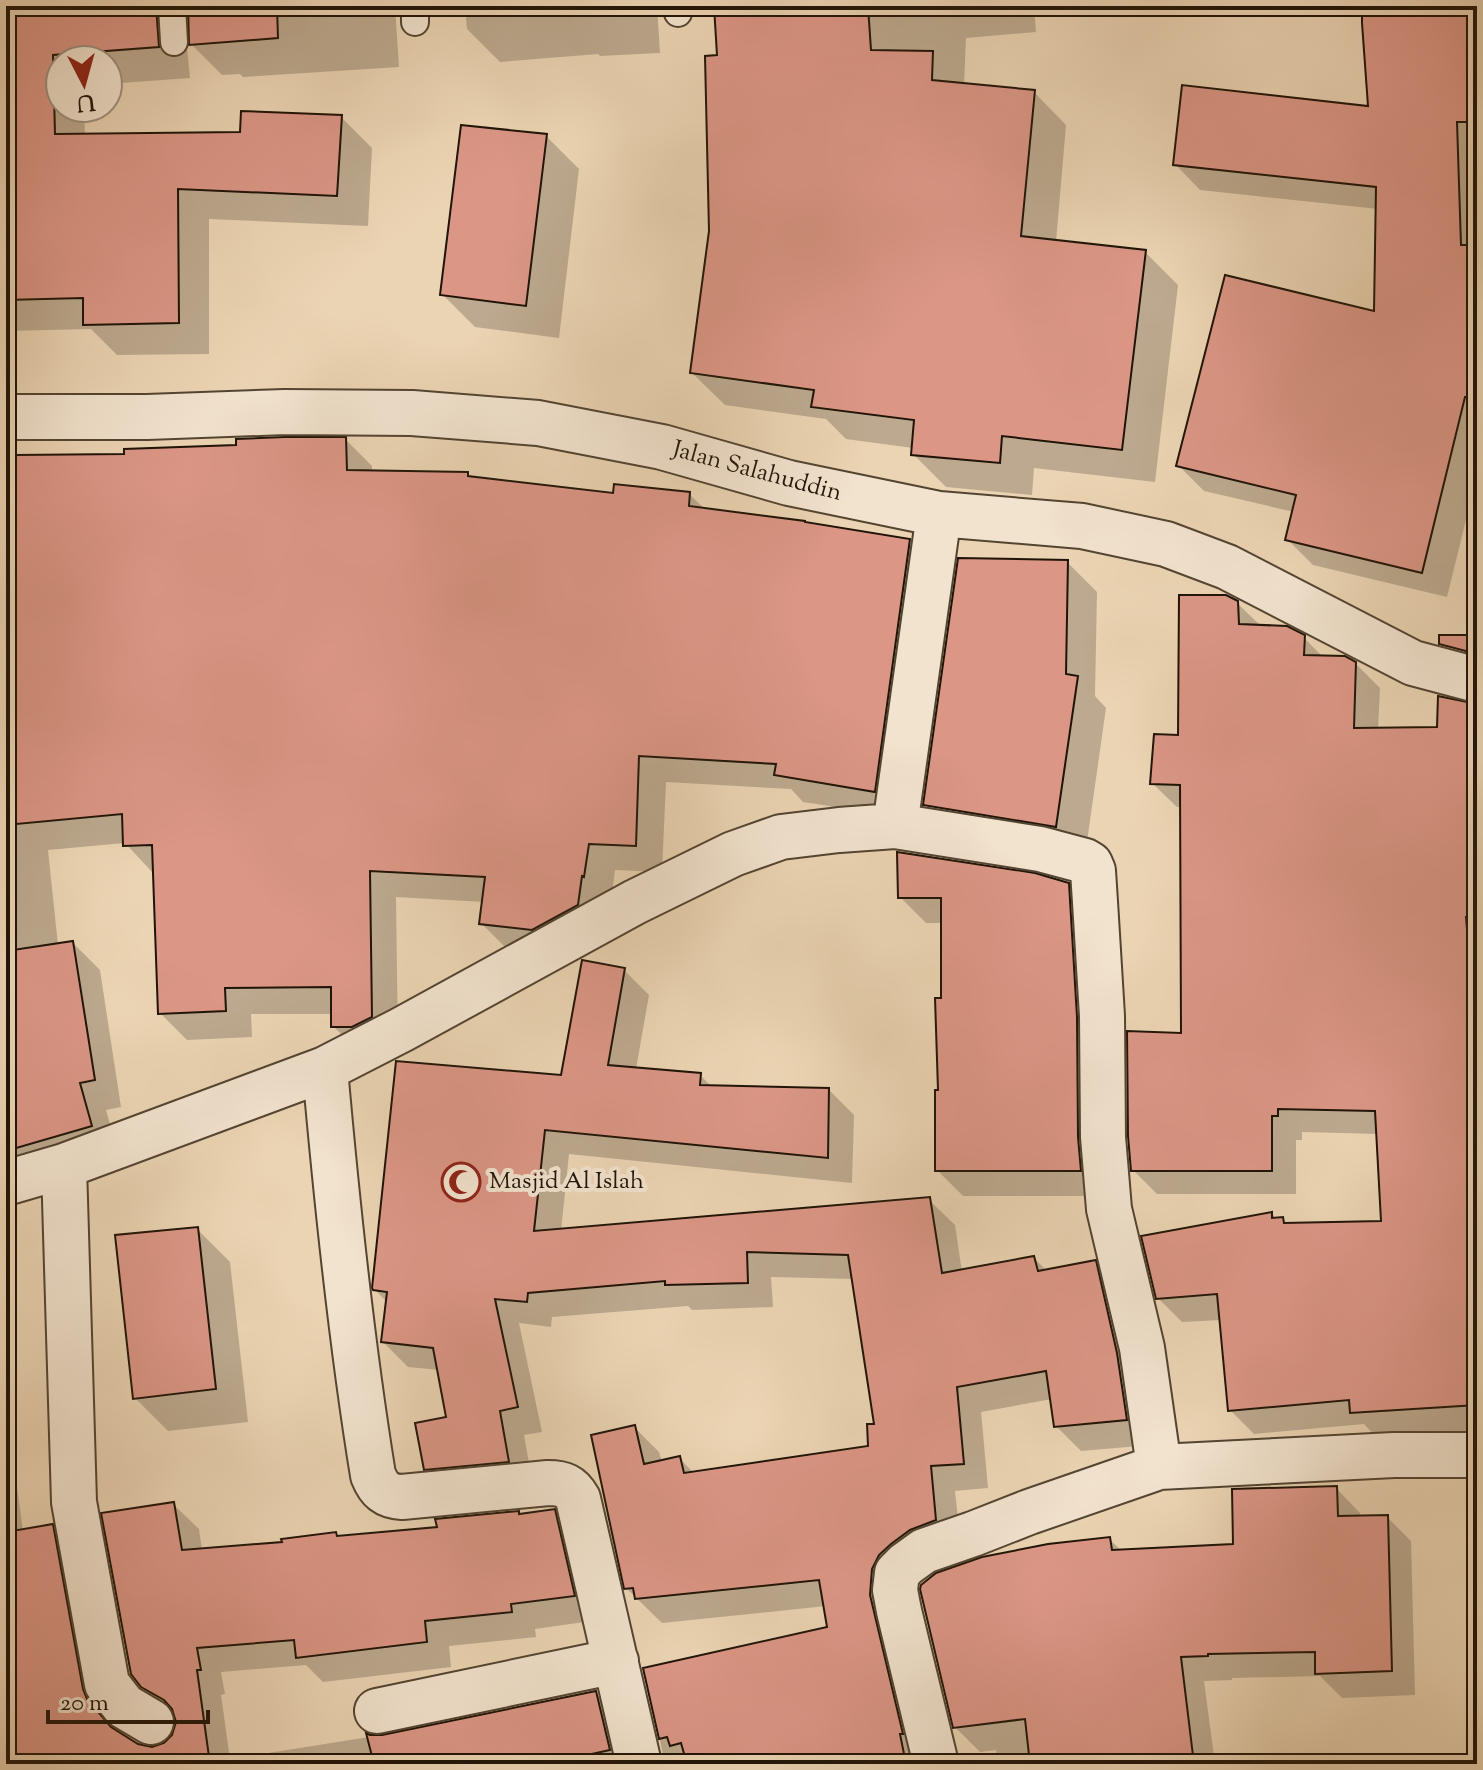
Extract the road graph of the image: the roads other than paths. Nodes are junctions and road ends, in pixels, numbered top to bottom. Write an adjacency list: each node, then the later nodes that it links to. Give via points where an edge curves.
1 (172, 6): 2 (lane)
2 (174, 42)
3 (6, 417): 4 (street, Jalan Salahuddin, via 396,413 538,423 662,447 789,483)
4 (939, 514): 5 (street, Jalan Salahuddin, via 1082,526 1166,544 1227,567 1413,663); 6 (street)
5 (1477, 680)
6 (895, 826): 7 (street, via 781,837 733,854); 11 (street, via 1040,849 1085,861 1093,871 1109,1209 1142,1348)
7 (325, 1069): 8 (street); 12 (street, via 357,1374 376,1484 391,1496 402,1497 548,1483 568,1486 578,1499)
8 (64, 1166): 9 (street); 14 (street, via 74,1502 107,1684 124,1706)
9 (6, 1183)
10 (1477, 1455): 11 (street)
11 (1159, 1467): 16 (street, via 941,1544 897,1573 899,1611)
12 (616, 1661): 13 (street); 15 (street)
13 (377, 1711)
14 (151, 1722)
15 (639, 1764)
16 (936, 1764)

